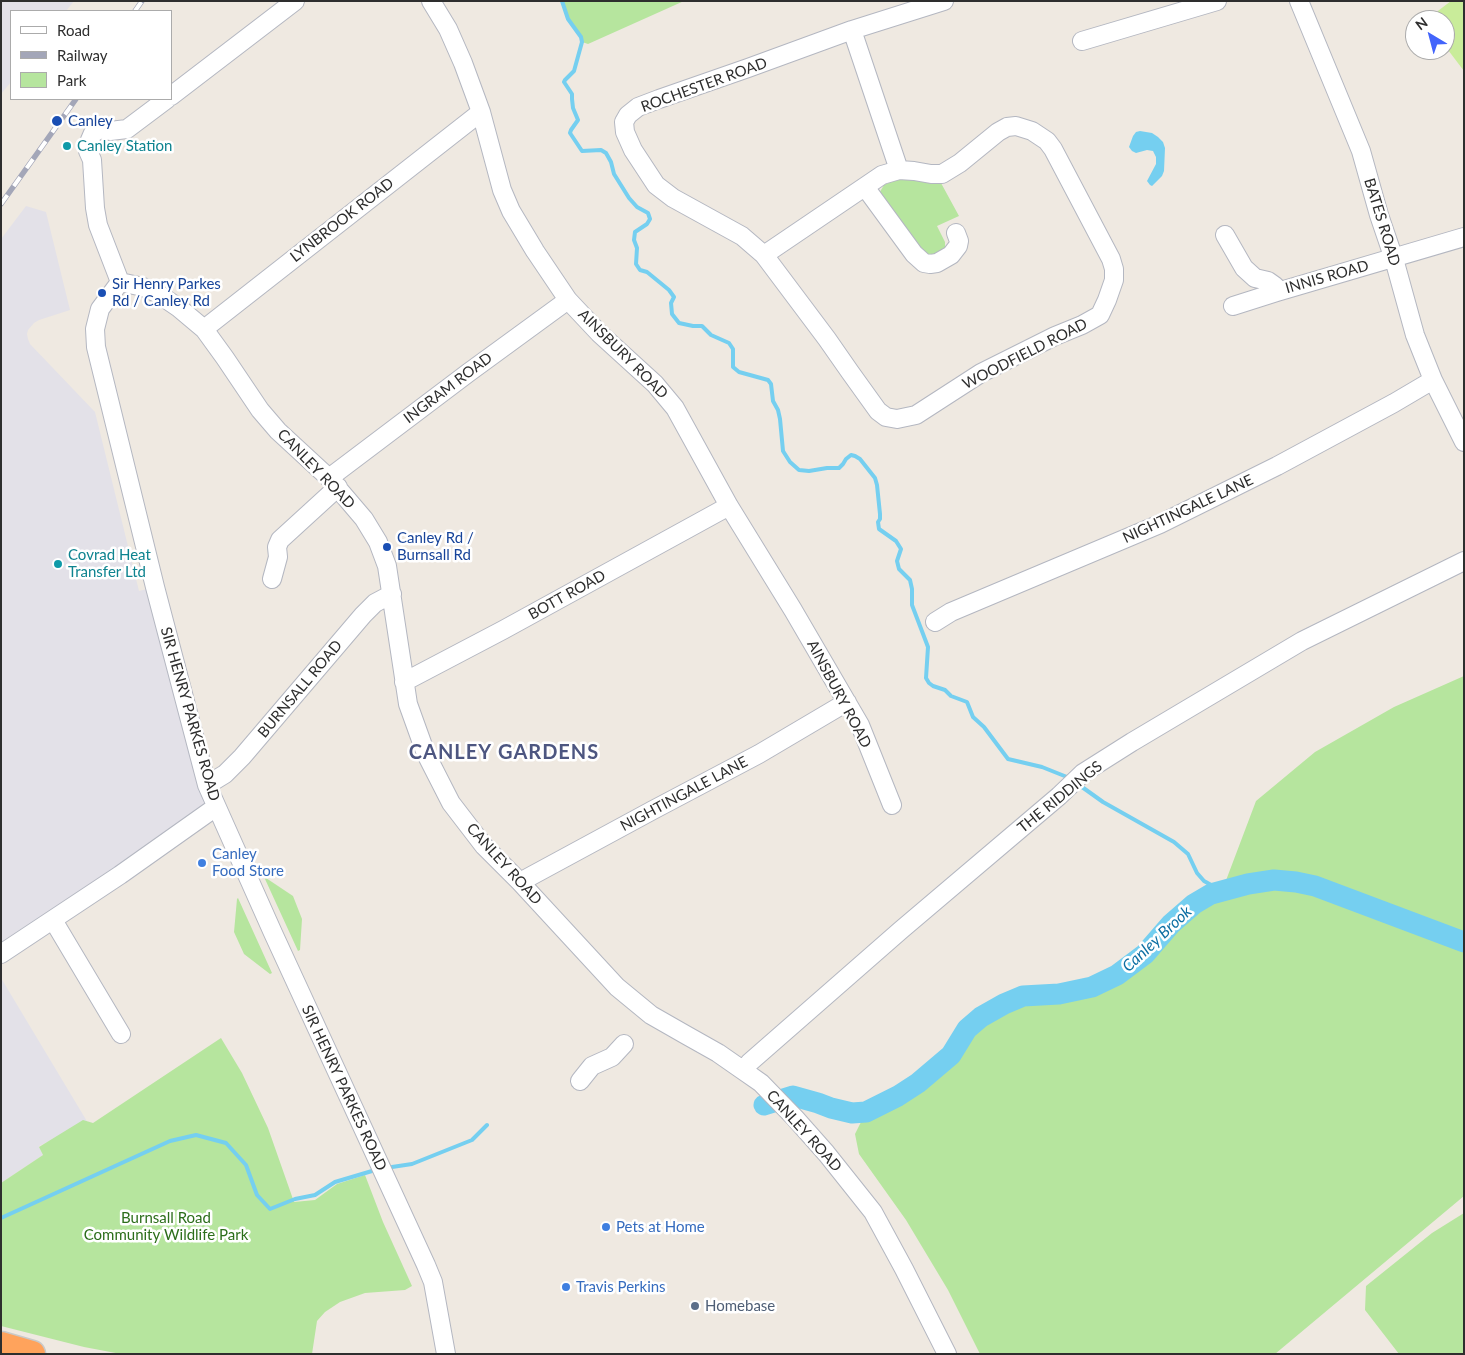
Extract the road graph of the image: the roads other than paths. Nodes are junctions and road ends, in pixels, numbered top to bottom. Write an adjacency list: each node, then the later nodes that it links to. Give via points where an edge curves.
1 (295, 1): 8 (street)
2 (431, 1): 10 (street, AINSBURY ROAD, via 448,29)
3 (944, 1): 6 (street, ROCHESTER ROAD)
4 (1217, 1): 7 (street)
5 (1299, 1): 17 (street, BATES ROAD, via 1361,151)
6 (852, 30): 11 (street); 16 (street, ROCHESTER ROAD, via 659,99 638,108 624,122 633,150 656,185 673,198 742,236)
7 (1082, 41)
8 (172, 95)
9 (166, 100): 18 (street, via 127,129 98,130 90,140 88,151 92,160 98,225)
10 (481, 112): 20 (street, AINSBURY ROAD, via 502,190 511,211); 22 (street, LYNBROOK ROAD)
11 (899, 170): 12 (street, WOODFIELD ROAD, via 882,175); 24 (street, WOODFIELD ROAD, via 942,174 1007,127 1032,131 1053,149 1111,259 1114,280 1100,315 1095,319 981,373 916,415)
12 (864, 187): 13 (street, via 924,263 937,263 951,255 958,246); 16 (street, WOODFIELD ROAD)
13 (956, 233)
14 (1225, 235): 19 (street, INNIS ROAD, via 1244,268 1255,278 1275,286)
15 (1464, 237): 17 (street, INNIS ROAD)
16 (764, 255): 24 (street, ROCHESTER ROAD, via 878,411)
17 (1394, 258): 19 (street, INNIS ROAD); 23 (street, BATES ROAD, via 1415,335)
18 (120, 282): 22 (street, CANLEY ROAD, via 157,293); 34 (street, SIR HENRY PARKES ROAD, via 100,309 95,329 96,347)
19 (1277, 292): 21 (street, INNIS ROAD)
20 (568, 300): 26 (street, INGRAM ROAD, via 468,372); 27 (street, AINSBURY ROAD, via 655,384 675,408)
21 (1233, 306)
22 (204, 329): 26 (street, CANLEY ROAD, via 260,410)
23 (1433, 380): 25 (street, BATES ROAD); 31 (street, NIGHTINGALE LANE, via 1277,466 1168,520)
24 (886, 416)
25 (1464, 442)
26 (333, 482): 29 (street, INGRAM ROAD, via 280,540); 30 (street, CANLEY ROAD, via 364,519 378,542)
27 (729, 506): 32 (street, BOTT ROAD); 33 (street, AINSBURY ROAD)
28 (1464, 561): 42 (street, THE RIDDINGS, via 1302,641 1155,727 1083,774)
29 (272, 578)
30 (392, 594): 32 (street, CANLEY ROAD); 34 (street, BURNSALL ROAD, via 363,615 242,758)
31 (935, 622)
32 (404, 682): 37 (street, CANLEY ROAD, via 408,704 426,754 452,803 484,846)
33 (847, 702): 35 (street, AINSBURY ROAD, via 860,725); 37 (street, NIGHTINGALE LANE, via 759,754)
34 (208, 785): 36 (street, SIR HENRY PARKES ROAD)
35 (892, 805)
36 (216, 807): 38 (street); 46 (street, SIR HENRY PARKES ROAD, via 426,1265 433,1282)
37 (520, 882): 47 (street, CANLEY ROAD, via 617,987 652,1015 718,1053 761,1083 795,1118 873,1212)
38 (53, 920): 39 (street); 40 (street)
39 (1, 954)
40 (121, 1034)
41 (624, 1044): 43 (street, via 612,1057 592,1066)
42 (749, 1063)
43 (580, 1081)
44 (1, 1345): 45 (highway)
45 (32, 1354)
46 (446, 1354)
47 (947, 1354)

